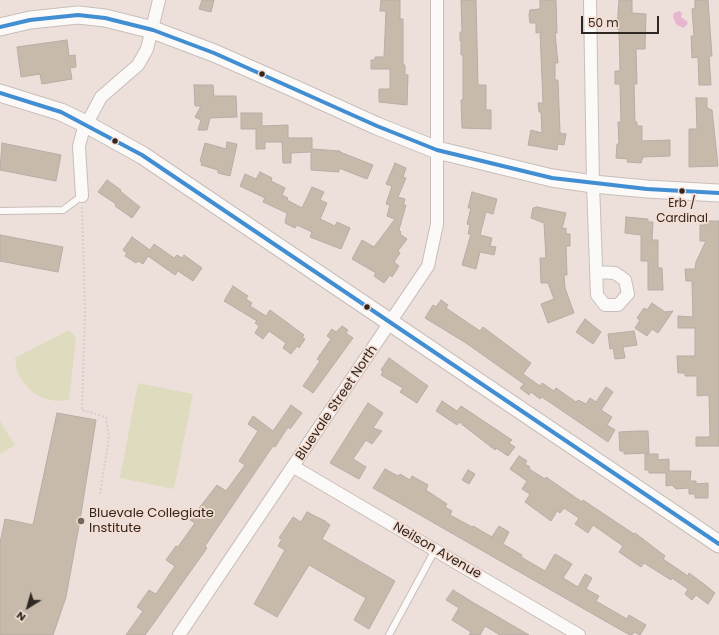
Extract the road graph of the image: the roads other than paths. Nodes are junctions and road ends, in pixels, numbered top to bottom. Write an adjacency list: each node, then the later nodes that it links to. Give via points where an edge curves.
1 (159, 0): 5 (street)
2 (437, 0): 8 (street, Bluevale Street North)
3 (590, 0): 9 (street)
4 (0, 27): 5 (main road, via 30,20 78,15 105,18)
5 (153, 30): 7 (street, via 147,49 138,64 101,97); 8 (main road)
6 (0, 93): 7 (main road, via 61,112)
7 (86, 124): 11 (street, via 78,146); 14 (main road, via 142,155)
8 (437, 150): 9 (main road, via 552,178); 14 (street, Bluevale Street North, via 437,224 428,266)
9 (593, 184): 10 (main road); 13 (street)
10 (719, 193)
11 (82, 196): 12 (lane, via 63,210)
12 (0, 211)
13 (597, 272)
14 (390, 323): 15 (street, Bluevale Street North); 16 (main road)
15 (294, 467): 17 (street, Neilson Avenue); 18 (street, Bluevale Street North)
16 (719, 544)
17 (435, 550): 19 (lane); 20 (street, Neilson Avenue)
18 (179, 635)
19 (389, 635)
20 (580, 635)

